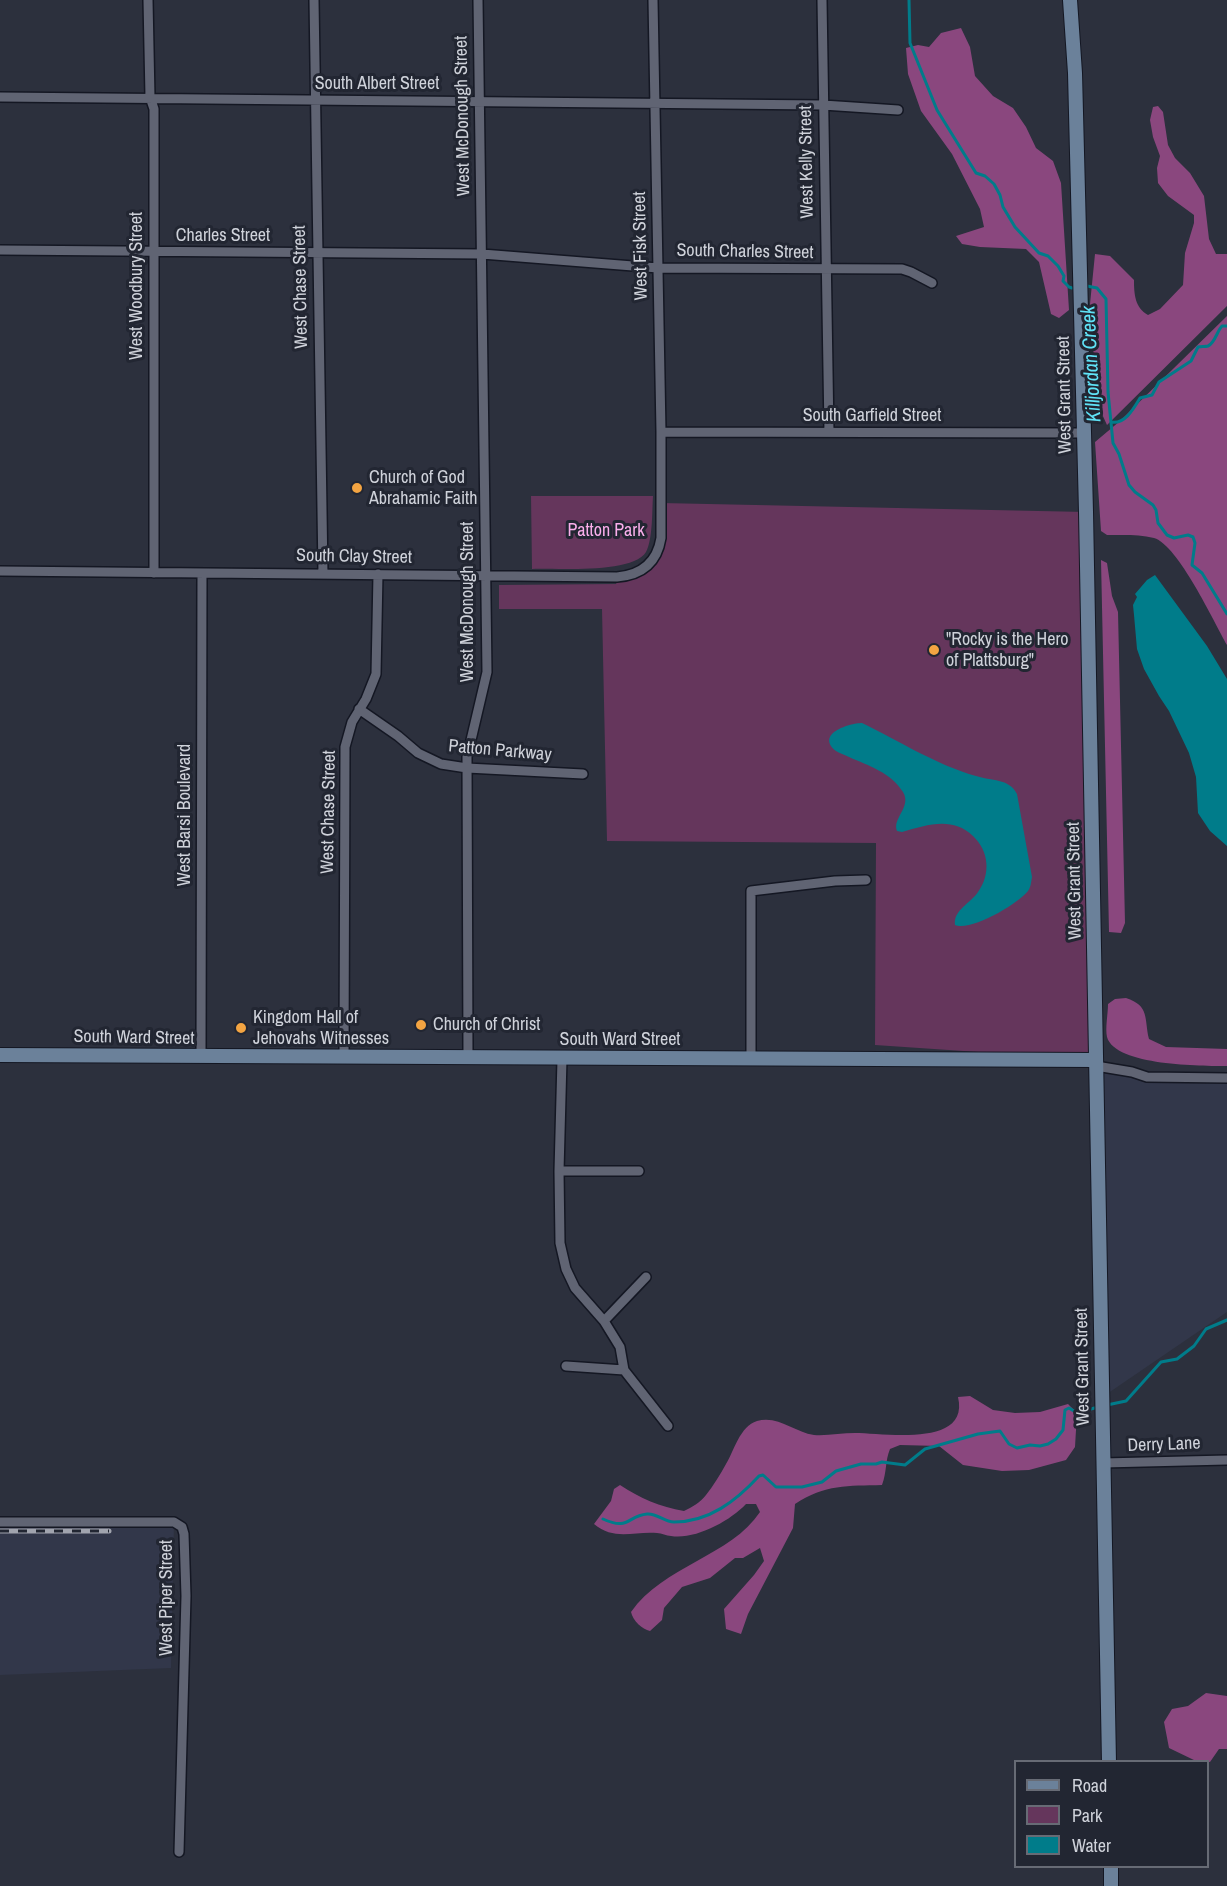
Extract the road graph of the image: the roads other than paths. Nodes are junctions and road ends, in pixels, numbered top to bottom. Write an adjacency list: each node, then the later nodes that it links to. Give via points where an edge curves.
1 (148, 0): 8 (street, West Woodbury Street)
2 (314, 0): 9 (street, West Chase Street)
3 (478, 0): 10 (street, West McDonough Street)
4 (653, 0): 11 (street, West Fisk Street)
5 (822, 0): 12 (street, West Kelly Street)
6 (1070, 0): 23 (main road, West Grant Street)
7 (0, 97): 8 (street, South Albert Street)
8 (150, 97): 9 (street, South Albert Street); 15 (street, West Woodbury Street, via 154,109)
9 (315, 100): 10 (street, South Albert Street); 16 (street, West Chase Street)
10 (480, 101): 11 (street, South Albert Street); 17 (street, West McDonough Street)
11 (655, 103): 12 (street, South Albert Street); 18 (street, West Fisk Street)
12 (823, 105): 13 (street, South Albert Street); 19 (street, West Kelly Street)
13 (898, 110)
14 (0, 250): 15 (street, Charles Street)
15 (153, 252): 16 (street, Charles Street); 26 (street, West Woodbury Street)
16 (317, 252): 17 (street, Charles Street); 28 (street, West Chase Street)
17 (482, 254): 18 (street, South Charles Street); 30 (street, West McDonough Street)
18 (658, 268): 19 (street, South Charles Street); 21 (street, West Fisk Street)
19 (826, 270): 20 (street, South Charles Street, via 902,269); 22 (street, West Kelly Street)
20 (932, 283)
21 (661, 432): 22 (street, South Garfield Street); 24 (street, West Fisk Street)
22 (829, 432): 23 (street, South Garfield Street)
23 (1083, 433): 41 (main road, West Grant Street)
24 (661, 512): 30 (street, South Clay Street, via 661,538 656,555 651,564 636,573 617,577)
25 (0, 571): 26 (street, South Clay Street)
26 (153, 573): 27 (street, South Clay Street)
27 (202, 573): 28 (street, South Clay Street); 36 (street, West Barsi Boulevard)
28 (323, 573): 29 (street, South Clay Street)
29 (378, 574): 30 (street, South Clay Street); 31 (street, West Chase Street, via 376,674)
30 (486, 576): 32 (street, West McDonough Street, via 487,672 468,747)
31 (359, 709): 32 (street, Patton Parkway, via 429,760); 37 (street, West Chase Street, via 345,747)
32 (467, 768): 33 (street, Patton Parkway); 38 (street, West McDonough Street)
33 (583, 774)
34 (866, 880): 40 (street, via 751,891)
35 (0, 1055): 36 (main road, South Ward Street)
36 (201, 1057): 37 (main road, South Ward Street)
37 (344, 1058): 38 (main road, South Ward Street)
38 (468, 1058): 39 (main road, South Ward Street)
39 (562, 1059): 40 (main road, South Ward Street); 43 (street)
40 (751, 1059): 41 (main road, South Ward Street)
41 (1096, 1063): 42 (street, via 1147,1077); 51 (main road, West Grant Street)
42 (1227, 1078)
43 (559, 1171): 44 (street); 46 (street, via 560,1243 566,1269 575,1288)
44 (639, 1172)
45 (646, 1277): 46 (street)
46 (604, 1321): 48 (street, via 620,1347)
47 (566, 1366): 48 (street)
48 (624, 1370): 49 (street)
49 (668, 1426)
50 (1227, 1460): 51 (street, Derry Lane)
51 (1102, 1463): 53 (main road, West Grant Street)
52 (0, 1522): 54 (street, West Piper Street, via 174,1522 182,1527 186,1596)
53 (1109, 1760)
54 (179, 1852)
55 (1111, 1868): 56 (main road)
56 (1111, 1886)

